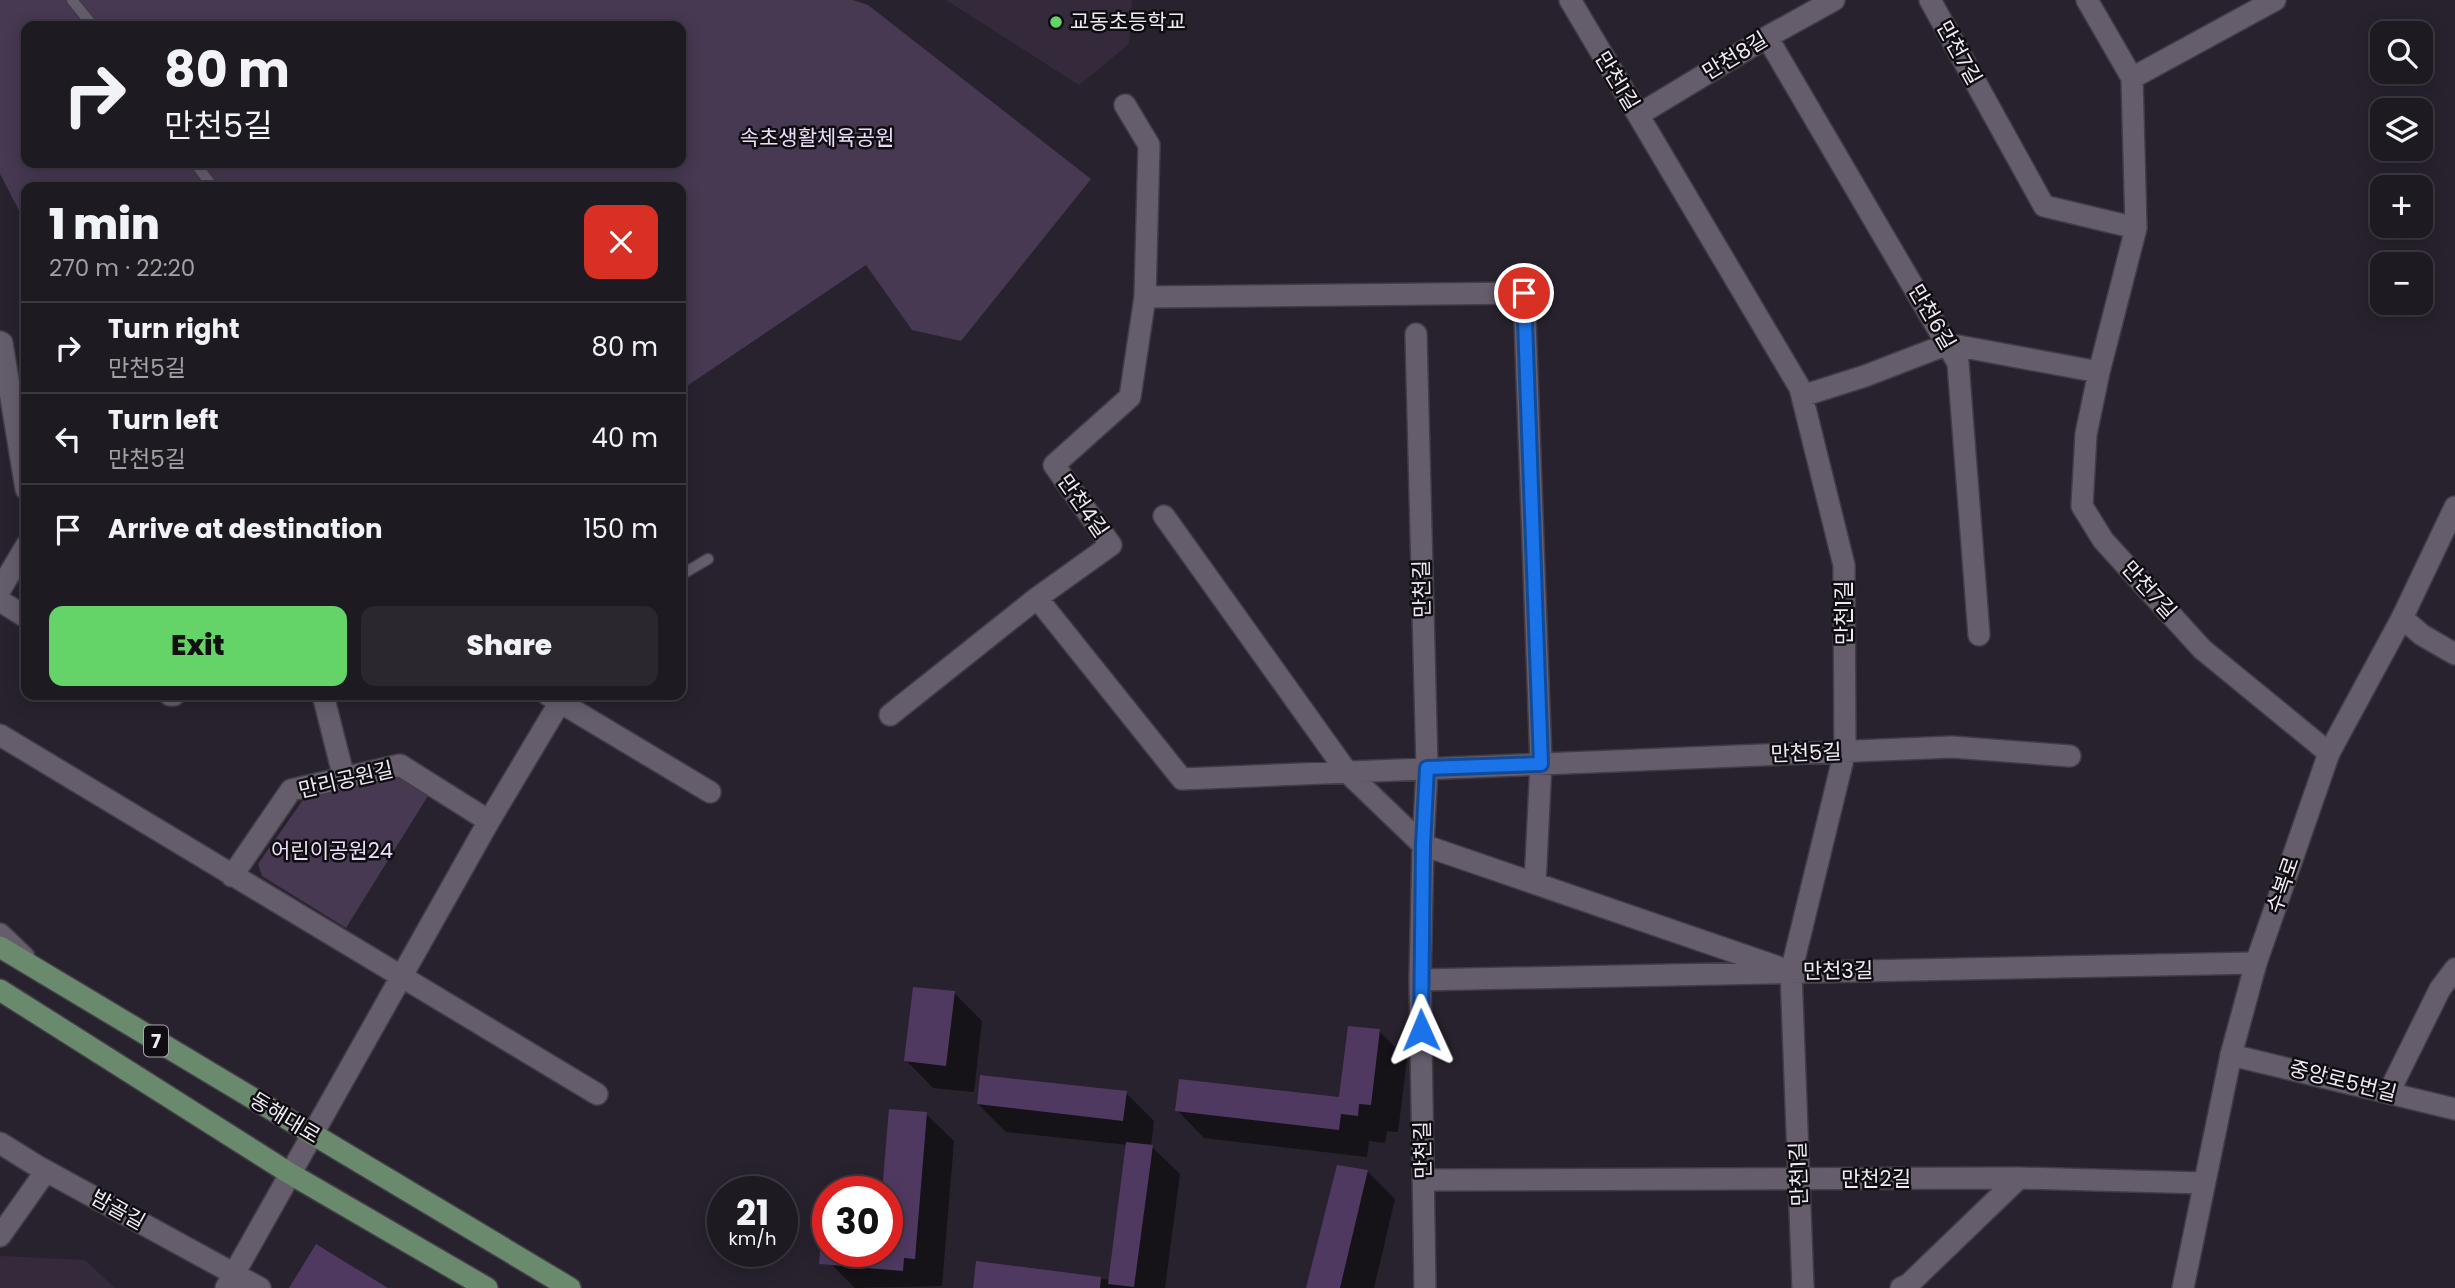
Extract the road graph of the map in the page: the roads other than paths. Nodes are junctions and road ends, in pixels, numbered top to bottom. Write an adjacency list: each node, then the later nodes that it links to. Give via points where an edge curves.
1 (72, 0): 7 (lane)
2 (1570, 0): 11 (street, 만천1길)
3 (1834, 0): 8 (street, 만천8길)
4 (1930, 0): 14 (street, 만천7길, via 2044,206)
5 (2087, 0): 9 (street, 만천7길)
6 (2275, 0): 9 (street)
7 (89, 21)
8 (1767, 37): 11 (street, 만천8길); 18 (street, 만천6길)
9 (2132, 78): 14 (street, 만천7길)
10 (1125, 105): 15 (street, 만천4길, via 1149,145)
11 (1638, 115): 20 (street, 만천1길)
12 (199, 168): 13 (lane)
13 (210, 182)
14 (2136, 228): 19 (street, 만천7길)
15 (1145, 297): 28 (street, 만천4길, via 1130,397 1054,465 1111,545); 42 (street, via 1524,293)
16 (1416, 334): 43 (street, 만천길)
17 (0, 342): 21 (street)
18 (1948, 344): 19 (street); 20 (street); 32 (street, 만천6길, via 1958,363)
19 (2099, 372): 40 (street, 만천7길, via 2086,434 2082,506 2103,540 2202,649)
20 (1802, 396): 39 (street, 만천1길, via 1844,565)
21 (21, 461)
22 (2455, 507): 31 (street, 수복로)
23 (1164, 516): 44 (street)
24 (21, 554): 27 (street)
25 (708, 559): 26 (lane)
26 (686, 572)
27 (0, 590)
28 (1037, 598): 37 (street); 44 (street, via 1182,779)
29 (0, 601): 30 (street)
30 (21, 614)
31 (2402, 618): 33 (street); 40 (street, 수복로)
32 (1979, 635)
33 (2455, 654)
34 (324, 700): 45 (street)
35 (553, 700): 47 (street)
36 (556, 700): 46 (street)
37 (890, 715)
38 (0, 735): 49 (street)
39 (1845, 751): 41 (street, 만천5길, via 1952,747); 42 (street, 만천5길); 56 (street, 만천1길)
40 (2329, 753): 53 (street, 수복로)
41 (2070, 756)
42 (1541, 764): 43 (street, 만천5길); 50 (street)
43 (1427, 768): 44 (street, 만천5길); 48 (street, 만천길)
44 (1347, 772): 48 (street)
45 (344, 778): 47 (street, 만리공원길, via 400,765); 49 (street, 만리공원길, via 291,790)
46 (710, 792)
47 (489, 821): 57 (street)
48 (1423, 845): 50 (street); 58 (street, 만천길)
49 (232, 876): 57 (street)
50 (1535, 883): 56 (street)
51 (0, 934): 55 (street)
52 (0, 947): 55 (main road, 동해대로 / 7)
53 (2256, 963): 56 (street, 만천3길); 60 (street, 수복로)
54 (2455, 970): 61 (street, via 2440,989)
55 (38, 971): 64 (main road, 동해대로 / 7)
56 (1791, 972): 58 (street, 만천3길); 70 (street, 만천1길)
57 (401, 978): 62 (street); 64 (street)
58 (1420, 980): 69 (street, 만천길)
59 (0, 990): 67 (main road, 동해대로 / 7)
60 (2231, 1055): 61 (street, 중앙로5번길); 71 (street, 수복로)
61 (2389, 1092): 63 (street, 중앙로5번길)
62 (597, 1094)
63 (2455, 1109)
64 (312, 1134): 67 (street); 76 (main road, 동해대로 / 7)
65 (0, 1143): 66 (street, 밤골길)
66 (46, 1171): 72 (street); 73 (street, 밤골길)
67 (289, 1173): 73 (street); 75 (main road, 동해대로 / 7)
68 (2019, 1178): 70 (street, 만천2길); 71 (street, 만천2길); 79 (street)
69 (1423, 1180): 70 (street, 만천2길); 77 (street, 만천길)
70 (1800, 1180): 78 (street, 만천1길)
71 (2204, 1183): 80 (street, 수복로)
72 (0, 1236)
73 (230, 1281): 74 (street, 밤골길)
74 (260, 1288)
75 (487, 1288)
76 (570, 1288)
77 (1425, 1288)
78 (1803, 1288)
79 (1901, 1288)
80 (2183, 1288)

